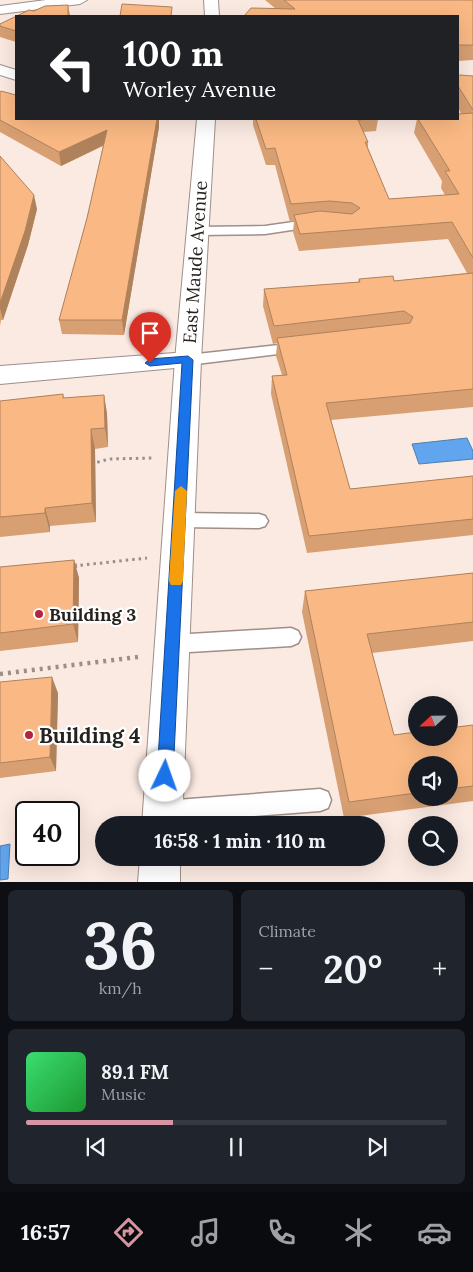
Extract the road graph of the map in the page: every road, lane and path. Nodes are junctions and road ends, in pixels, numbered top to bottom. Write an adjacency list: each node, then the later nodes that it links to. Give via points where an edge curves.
1 (80, 0): 3 (street)
2 (211, 0): 4 (street)
3 (0, 10)
4 (212, 15)
5 (0, 70): 6 (street)
6 (15, 75)
7 (206, 120): 9 (street, East Maude Avenue)
8 (323, 223): 9 (lane, via 265,230)
9 (197, 231): 11 (street, East Maude Avenue)
10 (312, 346): 11 (lane)
11 (188, 360): 12 (street); 13 (street, East Maude Avenue)
12 (0, 375)
13 (182, 458): 14 (path, via 109,459); 15 (street, East Maude Avenue)
14 (82, 468)
15 (180, 520): 16 (lane); 17 (street, East Maude Avenue)
16 (259, 521)
17 (177, 555): 18 (path); 20 (street, East Maude Avenue)
18 (69, 566)
19 (291, 637): 20 (lane)
20 (173, 648): 21 (path); 23 (street, East Maude Avenue)
21 (0, 674)
22 (320, 800): 24 (lane)
23 (163, 816)
24 (180, 816)
25 (160, 866): 26 (street)
26 (159, 882)

